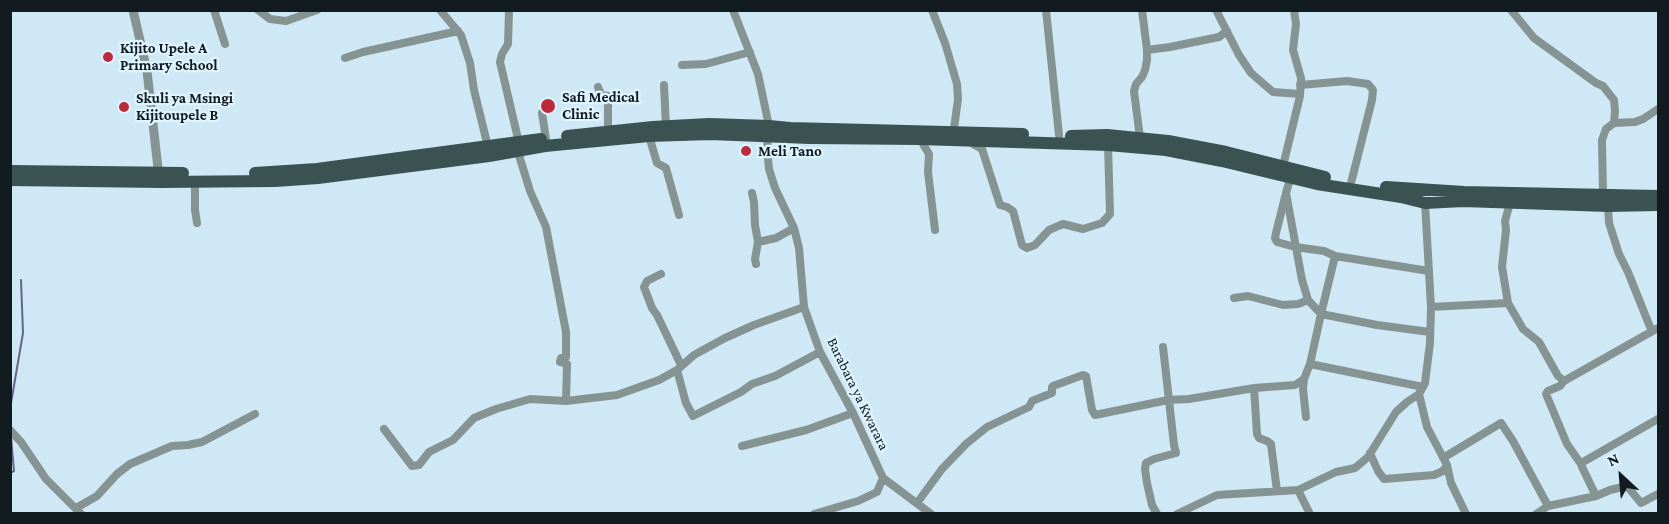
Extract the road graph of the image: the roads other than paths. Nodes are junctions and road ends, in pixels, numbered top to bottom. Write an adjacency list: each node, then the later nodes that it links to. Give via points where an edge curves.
1 (133, 10): 43 (street, via 147,71)
2 (214, 10): 16 (street)
3 (258, 10): 4 (street, via 270,19 286,21)
4 (317, 10)
5 (440, 10): 14 (street)
6 (509, 10): 40 (street, via 508,44 500,62)
7 (733, 10): 18 (street, Barabara ya Kwarara)
8 (932, 10): 33 (street, via 957,84)
9 (1046, 10): 31 (street)
10 (1142, 10): 17 (street)
11 (1216, 10): 15 (street)
12 (1294, 10): 23 (street, via 1293,50 1301,78)
13 (1511, 10): 26 (street, via 1534,38 1603,86 1614,100)
14 (458, 31): 19 (street); 39 (street, via 470,63)
15 (1227, 32): 17 (street, via 1219,37); 23 (street, via 1251,73 1265,87 1278,94)
16 (225, 44)
17 (1147, 50): 34 (street, via 1145,70 1134,91)
18 (750, 51): 20 (street, via 706,64); 29 (street, Barabara ya Kwarara)
19 (345, 58)
20 (682, 65)
21 (664, 85): 27 (street)
22 (598, 87): 30 (street, via 601,96 608,96)
23 (1300, 90): 42 (street); 46 (street, via 1347,81 1368,84 1373,90)
24 (1659, 109): 26 (street, via 1635,122)
25 (542, 113): 35 (street)
26 (1614, 123): 50 (street, via 1606,129 1602,140)
27 (666, 127): 28 (main road); 30 (main road)
28 (690, 130): 29 (main road, via 710,134); 32 (main road)
29 (768, 131): 33 (main road, via 790,128); 36 (main road); 56 (street, Barabara ya Kwarara, via 769,169)
30 (608, 132): 35 (main road)
31 (1059, 135): 33 (main road); 34 (main road)
32 (649, 136): 40 (main road); 54 (street, via 657,163 666,168)
33 (953, 136): 36 (main road); 37 (main road)
34 (1140, 138): 42 (main road, via 1226,152)
35 (546, 139): 40 (main road)
36 (920, 139): 57 (street, via 929,154)
37 (967, 141): 38 (main road); 38 (street, via 982,149 1000,205 1013,211 1022,244 1027,248 1048,230 1063,224 1083,229 1102,223 1110,214)
38 (1108, 145): 42 (main road, via 1166,150)
39 (488, 147): 40 (main road); 43 (main road, via 296,170)
40 (518, 147): 45 (main road, via 318,178); 81 (street, via 530,191 546,227 566,332 566,357 560,362 567,364)
41 (10, 171): 43 (main road)
42 (1289, 171): 46 (main road); 48 (street); 51 (main road, via 1317,184)
43 (159, 177): 44 (main road); 45 (main road)
44 (10, 180)
45 (195, 180): 55 (street)
46 (1351, 183): 50 (main road)
47 (752, 193): 58 (street)
48 (1286, 193): 59 (street); 59 (street, via 1275,238)
49 (1659, 196): 50 (main road)
50 (1606, 201): 52 (main road); 53 (main road); 70 (street, via 1619,254 1651,328)
51 (1425, 203): 52 (main road); 62 (street)
52 (1509, 203): 66 (street, via 1502,267)
53 (1659, 205)
54 (679, 215)
55 (197, 223)
56 (794, 228): 58 (street); 67 (street, Barabara ya Kwarara)
57 (935, 230)
58 (758, 242): 61 (street)
59 (1295, 247): 60 (street, via 1324,250); 65 (street)
60 (1335, 256): 62 (street); 69 (street)
61 (756, 264)
62 (1430, 271): 68 (street)
63 (661, 274): 75 (street, via 647,280 644,287)
64 (1234, 298): 65 (street, via 1248,296 1283,304)
65 (1308, 300): 69 (street)
66 (1508, 303): 68 (street); 77 (street)
67 (804, 307): 73 (street, Barabara ya Kwarara); 75 (street, via 725,338)
68 (1431, 307): 71 (street)
69 (1321, 314): 71 (street); 74 (street)
70 (1656, 329): 77 (street)
71 (1430, 332): 79 (street)
72 (1163, 347): 80 (street)
73 (820, 352): 75 (street, via 693,416 686,403); 82 (street, Barabara ya Kwarara)
74 (1310, 364): 76 (street); 79 (street)
75 (679, 368): 81 (street, via 659,380 617,395)
76 (1304, 379): 78 (street, via 1295,385); 84 (street)
77 (1563, 381): 91 (street, via 1546,394)
78 (1254, 388): 80 (street); 94 (street, via 1257,434 1271,444)
79 (1421, 391): 89 (street, via 1396,412); 90 (street, via 1427,427)
80 (1168, 400): 97 (street, via 1095,415 1086,376 1053,386 1052,393 987,427 966,444); 102 (street, via 1176,453 1146,463 1145,469)
81 (566, 401): 86 (street, via 530,399 474,418 453,440 412,466)
82 (853, 413): 88 (street); 92 (street, Barabara ya Kwarara)
83 (255, 414): 99 (street, via 202,442 172,446 130,464)
84 (1306, 417)
85 (1659, 419): 91 (street)
86 (384, 429)
87 (12, 433): 99 (street, via 46,479)
88 (742, 446)
89 (1370, 453): 90 (street, via 1384,479 1434,475 1443,471); 93 (street, via 1355,468 1336,472)
90 (1445, 461): 98 (street, via 1502,423); 105 (street)
91 (1581, 464): 96 (street)
92 (883, 478): 97 (street, Barabara ya Kwarara); 100 (street, via 877,492)
93 (1298, 490): 94 (street); 104 (street)
94 (1277, 491): 103 (street, via 1217,495)
95 (1659, 494): 96 (street, via 1641,503 1627,486)
96 (1596, 496): 98 (street)
97 (917, 503): 101 (street, Barabara ya Kwarara)
98 (1548, 506): 106 (street)
99 (79, 511)
100 (814, 513)
101 (931, 513)
102 (1157, 513)
103 (1177, 513)
104 (1310, 513)
105 (1466, 513)
106 (1536, 513)

